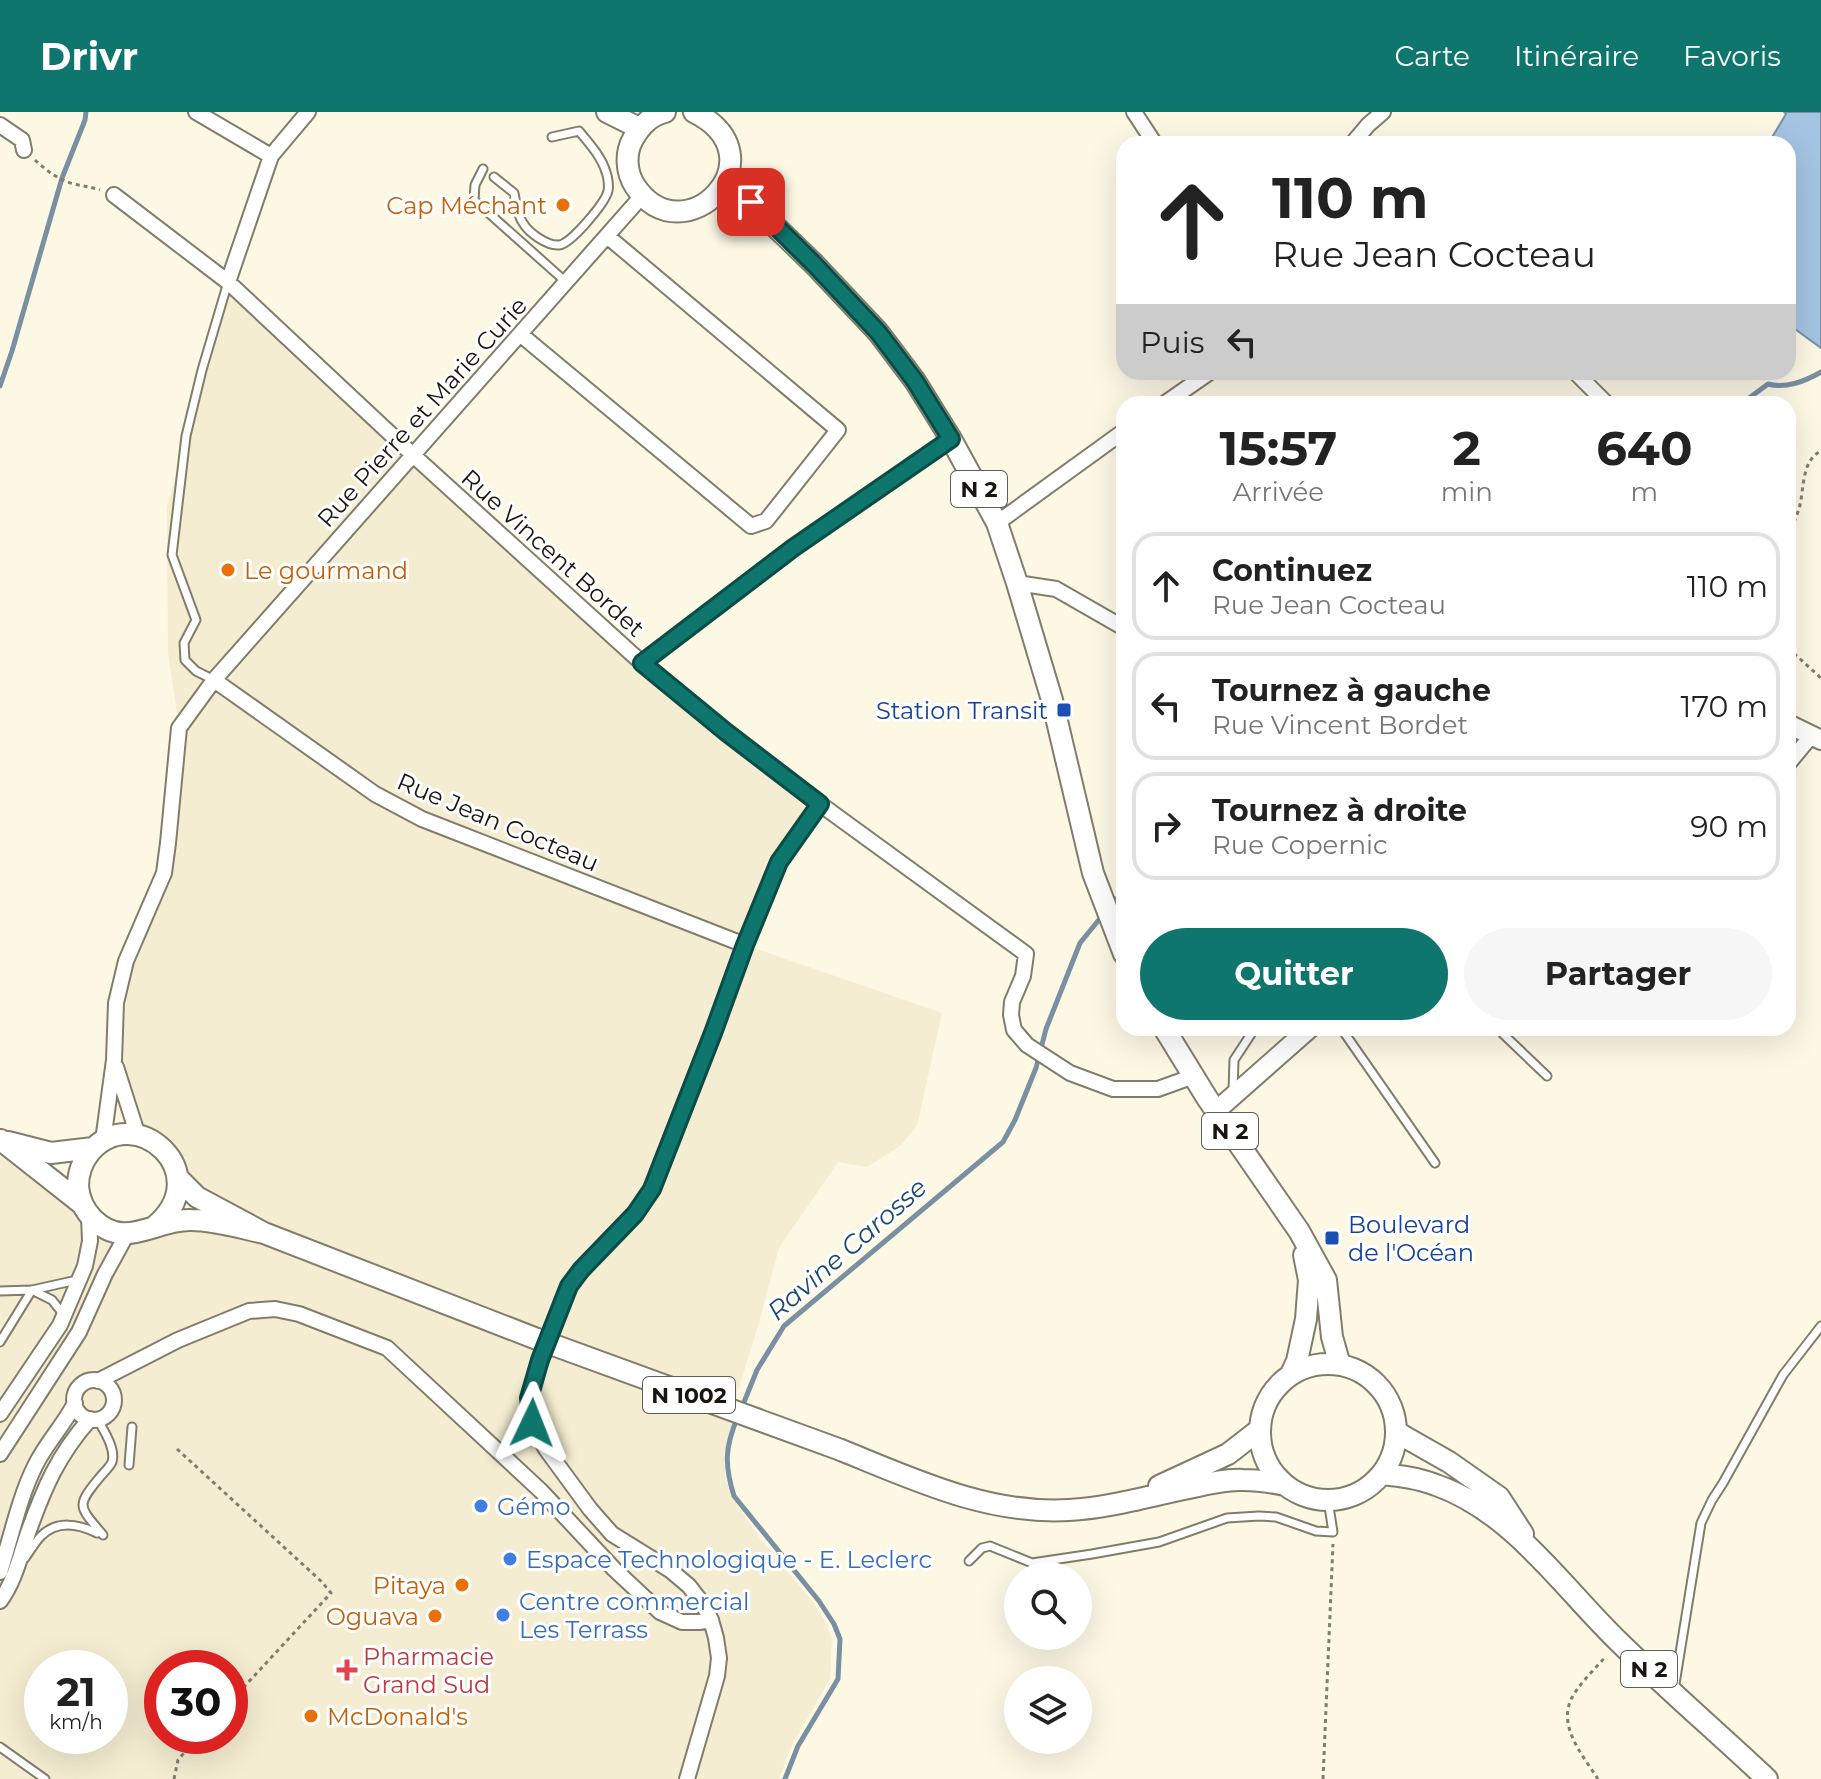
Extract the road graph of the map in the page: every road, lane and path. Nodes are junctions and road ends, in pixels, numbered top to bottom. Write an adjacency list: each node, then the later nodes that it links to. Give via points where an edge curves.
1 (196, 112): 14 (street)
2 (308, 112): 14 (street)
3 (607, 112): 9 (main road)
4 (665, 112): 9 (main road)
5 (694, 112): 18 (main road, via 720,131 728,146)
6 (1134, 112): 10 (street)
7 (1383, 112): 11 (street)
8 (0, 125): 13 (street, via 22,140)
9 (639, 128): 20 (main road, via 627,163)
10 (1150, 136)
11 (1359, 136)
12 (552, 137): 17 (lane, via 579,131 607,173 602,204 568,242 557,246 540,239 523,223 514,193)
13 (24, 150)
14 (271, 156): 22 (street)
15 (483, 169): 23 (lane, via 474,200)
16 (50, 173): 19 (path)
17 (494, 177)
18 (727, 180): 20 (main road, via 705,204 689,210 672,211); 30 (main road, N 2, via 878,332)
19 (114, 195): 22 (street, Rue Vincent Bordet)
20 (642, 196): 21 (street, Rue Pierre et Marie Curie)
21 (607, 236): 23 (street, Rue Pierre et Marie Curie); 24 (street, via 838,430 766,521 751,526)
22 (228, 282): 32 (street, Rue Vincent Bordet); 40 (lane, via 186,436 172,555 196,620 184,643 185,660)
23 (566, 282): 24 (street, Rue Pierre et Marie Curie)
24 (520, 334): 32 (street, Rue Pierre et Marie Curie)
25 (1198, 380): 27 (street)
26 (1583, 380): 28 (street)
27 (1176, 396)
28 (1599, 396)
29 (1116, 437): 34 (street)
30 (951, 439): 34 (main road, N 2); 38 (street, via 793,548)
31 (1821, 451): 33 (path, via 1808,462)
32 (413, 455): 38 (street, Rue Vincent Bordet); 40 (street, Rue Pierre et Marie Curie)
33 (1796, 517)
34 (997, 523): 35 (main road, N 2)
35 (1017, 583): 36 (street, via 1056,589); 45 (main road, N 2, via 1052,700 1093,873)
36 (1116, 623)
37 (1796, 655): 39 (path)
38 (642, 663): 44 (street, Rue Vincent Bordet)
39 (1821, 678)
40 (214, 680): 46 (street, Rue Jean Cocteau, via 375,794 422,819); 52 (street, Rue Pierre et Marie Curie, via 179,728 164,873 126,961 116,1003)
41 (1796, 728): 42 (street)
42 (1816, 737): 43 (street)
43 (1796, 756)
44 (820, 804): 46 (street, via 779,862); 53 (street, Rue Vincent Bordet, via 1026,954 1011,1015 1014,1030 1027,1045 1070,1073 1113,1089 1158,1089)
45 (1116, 933)
46 (745, 945): 98 (street, via 652,1189 569,1286 529,1398 532,1423 546,1449 590,1509 612,1534 689,1586)
47 (1169, 1036): 53 (main road, N 2)
48 (1250, 1036): 55 (lane, via 1234,1060)
49 (1301, 1036): 55 (street)
50 (1347, 1036): 60 (lane)
51 (1505, 1036): 54 (lane)
52 (114, 1060): 57 (street, Rue Pierre et Marie Curie); 59 (street, Rue Pierre et Marie Curie)
53 (1194, 1076): 56 (main road, N 2)
54 (1547, 1076)
55 (1233, 1097): 56 (street)
56 (1216, 1111): 64 (main road, N 2)
57 (138, 1136): 59 (main road); 61 (main road, via 169,1155)
58 (0, 1140): 59 (main road, via 51,1153); 62 (main road)
59 (98, 1144): 62 (main road, via 86,1157 78,1180)
60 (1435, 1163)
61 (178, 1178): 63 (main road, via 173,1206); 65 (main road, N 1002, via 197,1197)
62 (86, 1210): 66 (main road, via 107,1230); 67 (street, via 90,1241)
63 (154, 1227): 65 (main road, N 1002, via 188,1220); 66 (main road)
64 (1299, 1231): 74 (main road, N 2, via 1326,1280); 75 (main road, N 2, via 1309,1280 1304,1336)
65 (264, 1233): 91 (main road, N 1002, bridge, via 919,1482 969,1498 1038,1510)
66 (127, 1234): 85 (street, via 79,1332)
67 (79, 1280): 68 (lane); 70 (street)
68 (32, 1290): 69 (lane); 70 (lane, via 52,1300); 72 (lane)
69 (0, 1291)
70 (64, 1315): 79 (street)
71 (1821, 1326): 101 (lane, via 1783,1375 1701,1523)
72 (0, 1342)
73 (133, 1361): 76 (street); 77 (street); 98 (street, via 249,1311 275,1309 387,1348 660,1612 682,1622)
74 (1340, 1365): 75 (main road, via 1306,1367); 83 (main road, via 1355,1369 1380,1388)
75 (1291, 1374): 82 (main road, via 1269,1396)
76 (98, 1381): 77 (street, via 109,1386); 78 (street, via 80,1386)
77 (114, 1397): 80 (street, via 109,1414)
78 (75, 1403): 80 (street, via 80,1413); 90 (street, via 35,1466)
79 (0, 1414)
80 (94, 1420): 96 (street, via 77,1434 53,1469); 96 (lane, via 112,1450 112,1463 84,1495 82,1505 103,1535 74,1524 55,1527)
81 (132, 1427): 86 (lane)
82 (1259, 1430): 88 (main road, via 1266,1461); 91 (main road, N 1002, via 1228,1454)
83 (1396, 1431): 87 (main road); 94 (main road, N 2, via 1499,1497)
84 (177, 1449): 100 (path, via 331,1593)
85 (0, 1454)
86 (129, 1465)
87 (1382, 1474): 89 (main road, via 1358,1493); 94 (main road, N 2, via 1414,1478 1460,1495)
88 (1285, 1485): 89 (main road); 91 (main road, N 1002, via 1228,1481)
89 (1328, 1500): 92 (lane)
90 (21, 1505): 93 (street); 96 (street)
91 (1107, 1505)
92 (1333, 1532): 95 (lane, via 1276,1517 1227,1518 1159,1542 1032,1563 990,1546); 107 (path)
93 (0, 1542)
94 (1537, 1554): 99 (main road, N 2)
95 (969, 1561)
96 (7, 1572): 97 (street, via 10,1586)
97 (0, 1601)
98 (711, 1620): 106 (street, via 717,1676)
99 (1618, 1641): 101 (main road, N 2); 108 (path, via 1573,1696 1568,1713 1571,1735)
100 (248, 1683)
101 (1674, 1692): 109 (main road, N 2)
102 (0, 1747): 104 (lane)
103 (183, 1754): 105 (path)
104 (45, 1779)
105 (174, 1779)
106 (687, 1779)
107 (1323, 1779)
108 (1598, 1779)
109 (1767, 1779)

